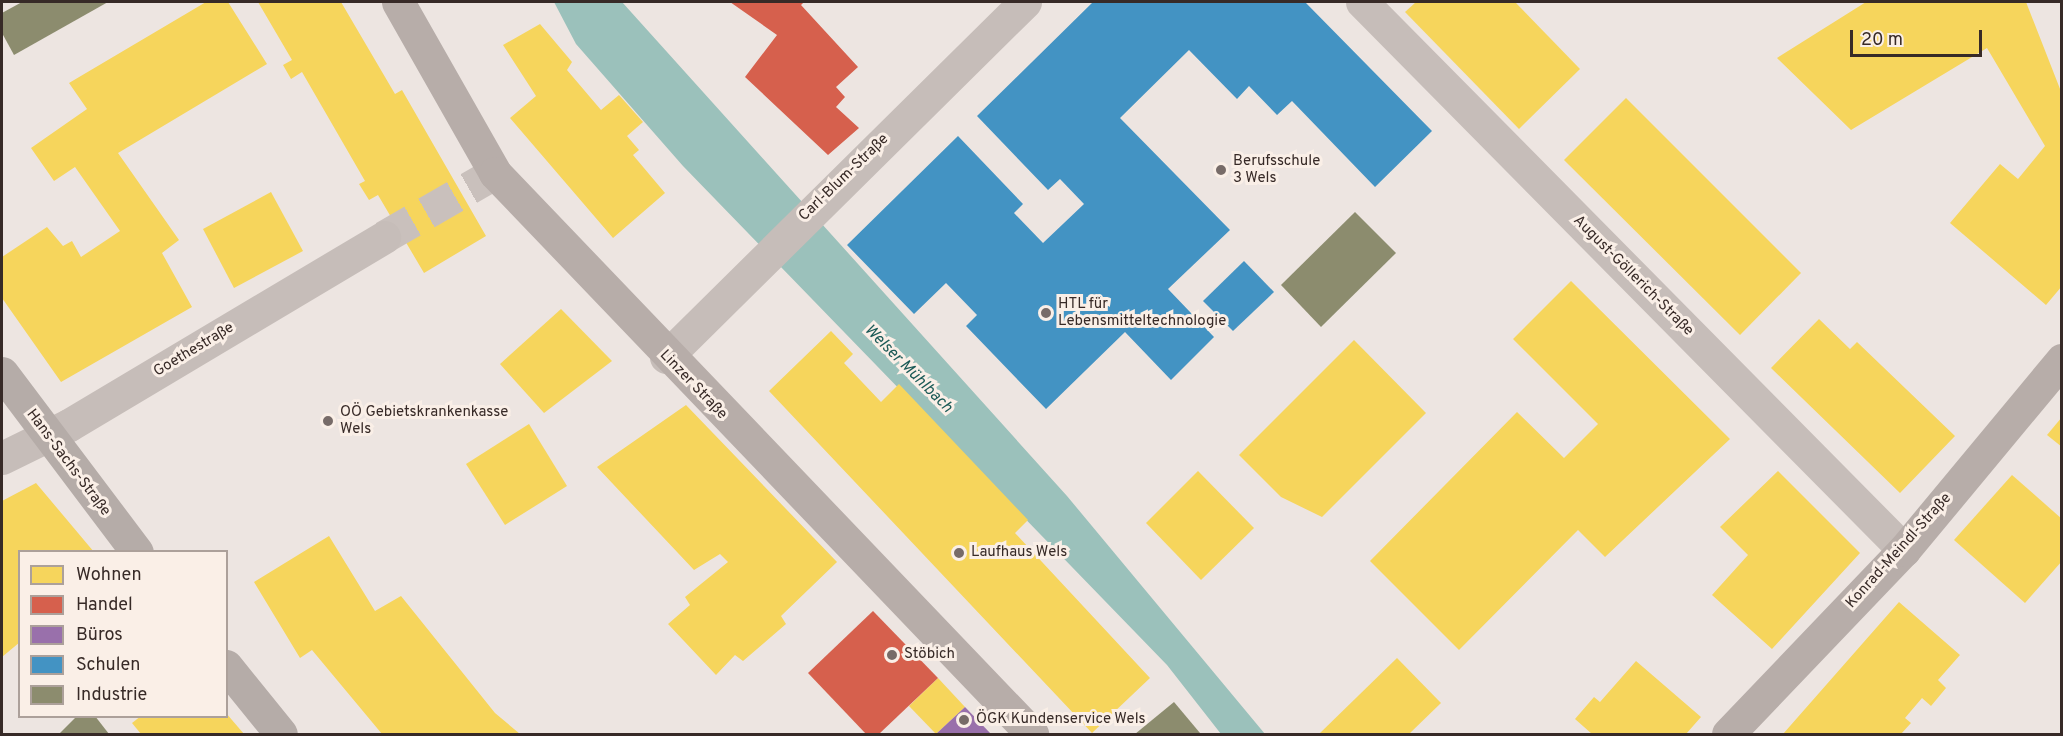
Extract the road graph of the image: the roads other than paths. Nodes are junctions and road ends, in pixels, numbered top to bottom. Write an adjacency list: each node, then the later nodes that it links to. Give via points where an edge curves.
1 (398, 2): 5 (street, Linzer Straße, via 495,173)
2 (1025, 2): 5 (street, Carl-Blum-Straße, via 752,267)
3 (1362, 2): 11 (street, August-Göllerich-Straße)
4 (384, 237): 8 (street, Goethestraße)
5 (666, 357): 14 (street, Linzer Straße)
6 (2061, 360): 11 (street, Konrad-Meindl-Straße)
7 (2, 373): 8 (main road, Hans-Sachs-Straße)
8 (46, 437): 9 (street, Goethestraße); 10 (main road, Hans-Sachs-Straße)
9 (2, 458)
10 (135, 550)
11 (1904, 550): 15 (street, Konrad-Meindl-Straße)
12 (228, 669): 13 (main road)
13 (281, 735)
14 (1032, 735)
15 (1728, 735)

